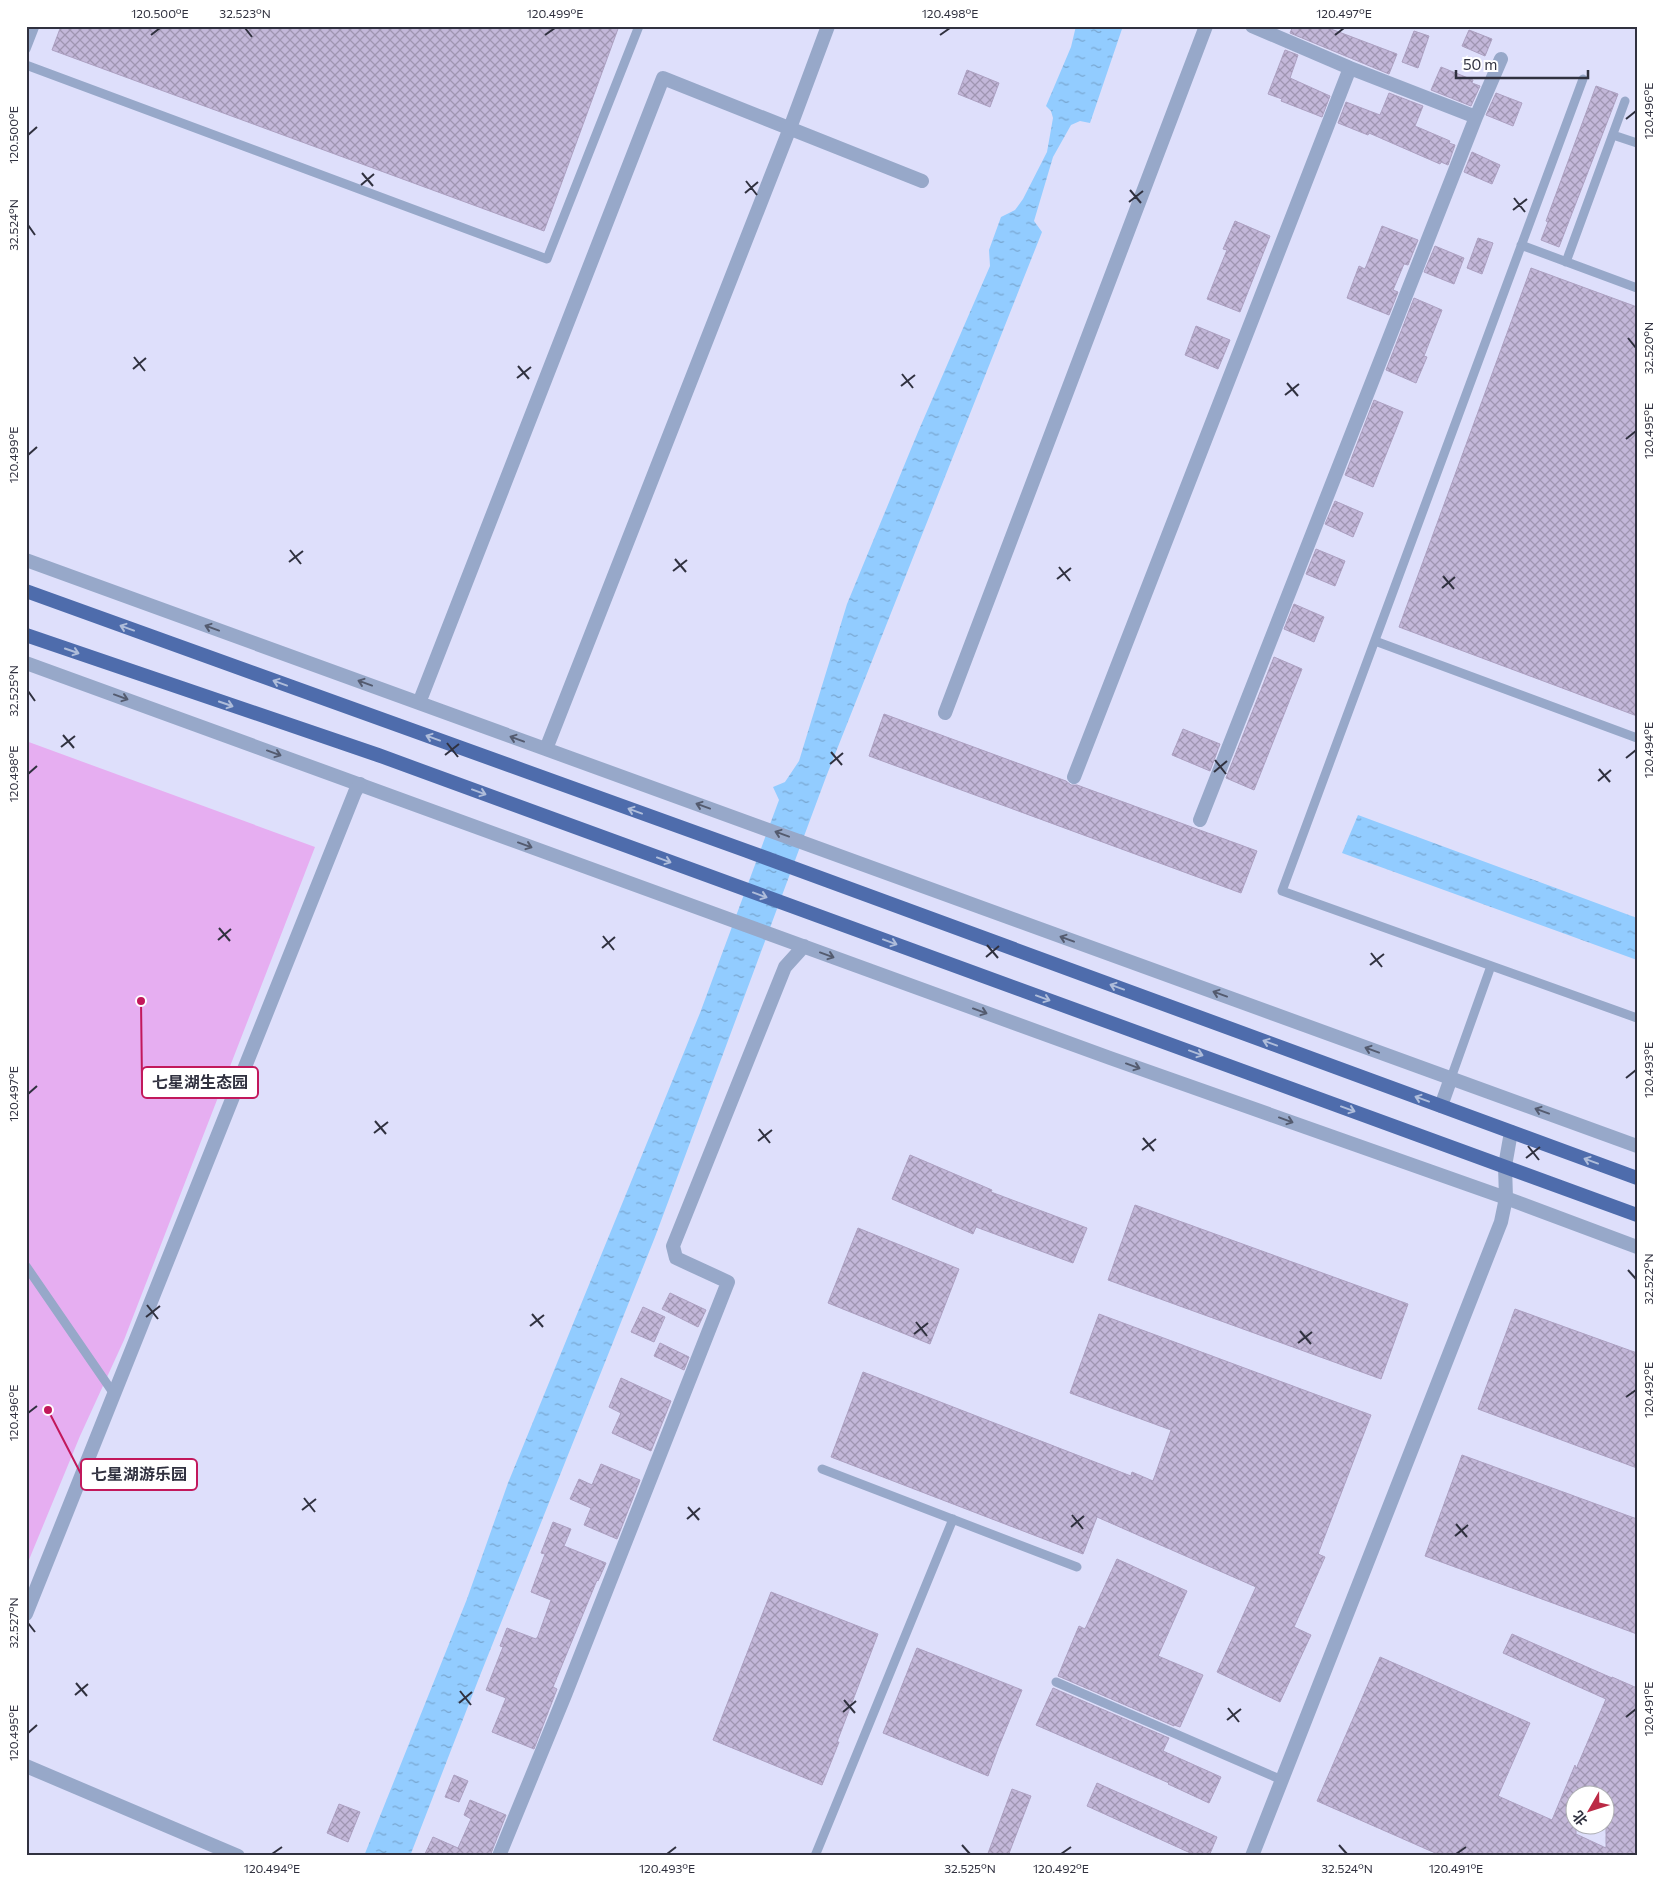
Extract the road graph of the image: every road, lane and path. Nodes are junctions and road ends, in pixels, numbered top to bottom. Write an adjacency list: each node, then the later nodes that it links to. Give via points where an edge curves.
1 (35, 26): 6 (lane)
2 (639, 26): 8 (lane, via 547,259)
3 (828, 26): 13 (street)
4 (1206, 26): 26 (street)
5 (1252, 26): 9 (street)
6 (26, 49)
7 (1501, 59): 12 (street)
8 (26, 65)
9 (1350, 68): 12 (street); 29 (street)
10 (1583, 79): 17 (lane)
11 (1625, 101): 14 (lane)
12 (1476, 117): 31 (street)
13 (790, 128): 16 (street); 25 (street, via 663,78); 28 (street)
14 (1613, 135): 15 (lane); 18 (lane)
15 (1637, 143)
16 (922, 181)
17 (1522, 245): 18 (lane); 23 (lane)
18 (1566, 262): 19 (lane)
19 (1637, 288)
20 (26, 560): 25 (street, one-way to 20)
21 (26, 591): 36 (highway, one-way to 21)
22 (26, 635): 39 (highway, one-way to 39, via 387,758)
23 (1374, 641): 27 (lane); 33 (lane, via 1282,891)
24 (26, 663): 30 (street, one-way to 30)
25 (419, 703): 28 (street, one-way to 25)
26 (945, 713)
27 (1637, 738)
28 (546, 749): 35 (street, one-way to 28)
29 (1074, 777)
30 (360, 784): 32 (street, one-way to 32); 45 (street)
31 (1200, 820)
32 (804, 946): 41 (street, one-way to 41); 54 (street, via 784,967 673,1246 676,1258 728,1282)
33 (1491, 966): 34 (lane); 35 (lane)
34 (1637, 1018)
35 (1451, 1078): 36 (street); 38 (street, one-way to 35)
36 (1441, 1106): 37 (highway)
37 (1511, 1132): 39 (street); 40 (highway, one-way to 37)
38 (1637, 1146)
39 (1505, 1166): 41 (street); 42 (highway)
40 (1637, 1178)
41 (1506, 1198): 43 (street); 52 (street, via 1501,1222)
42 (1637, 1215)
43 (1637, 1247)
44 (26, 1266): 45 (lane)
45 (114, 1394): 49 (street)
46 (822, 1469): 47 (lane)
47 (953, 1520): 48 (lane); 55 (lane)
48 (1077, 1567)
49 (26, 1614)
50 (1056, 1682): 52 (lane)
51 (26, 1766): 53 (street)
52 (1282, 1780): 56 (street)
53 (238, 1856)
54 (499, 1856)
55 (815, 1856)
56 (1252, 1856)

